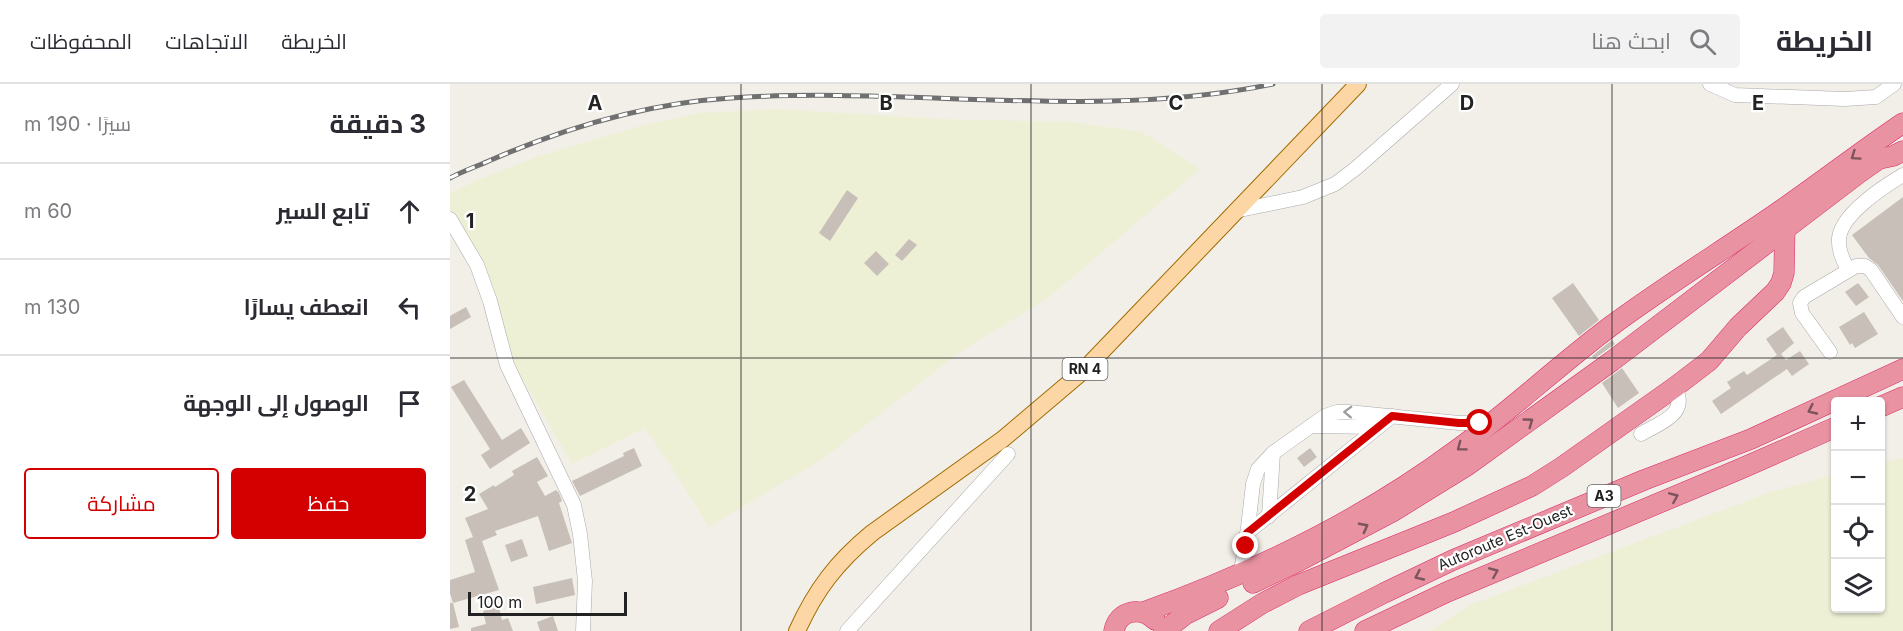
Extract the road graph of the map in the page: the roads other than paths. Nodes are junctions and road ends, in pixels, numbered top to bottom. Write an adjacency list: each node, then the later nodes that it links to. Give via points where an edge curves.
1 (1358, 84): 11 (main road, RN 4)
2 (1452, 84): 11 (street, via 1335,184 1303,197)
3 (1710, 84): 4 (street, via 1735,95 1845,99 1876,97)
4 (1894, 84)
5 (1903, 123): 10 (highway, one-way to 10)
6 (1903, 143): 8 (highway)
7 (1903, 151): 8 (highway)
8 (1879, 159): 13 (highway)
9 (1903, 175): 14 (street, via 1844,224 1839,250)
10 (1786, 207): 13 (highway); 20 (highway, via 1661,289)
11 (1235, 211): 41 (main road, RN 4, via 1068,385 1003,439 852,549 819,588)
12 (450, 219): 40 (street, via 477,265 507,365 574,505 585,581)
13 (1785, 231): 15 (highway, via 1785,263); 23 (highway)
14 (1848, 270): 16 (street); 17 (street, via 1860,265 1872,270)
15 (1780, 283): 16 (street); 21 (highway, via 1709,361)
16 (1804, 297): 18 (street, via 1800,310)
17 (1903, 317)
18 (1830, 352)
19 (1903, 369): 46 (highway, Autoroute Est-Ouest / A3, one-way to 46, via 1751,439 1453,560)
20 (1539, 384): 23 (highway); 28 (highway)
21 (1675, 387): 32 (street, via 1680,398 1678,409); 45 (highway, via 1533,486 1289,589)
22 (1903, 397): 24 (highway)
23 (1555, 403): 44 (highway, one-way to 23, via 1196,607 1289,566 1414,499)
24 (1885, 405)
25 (1903, 411): 27 (highway)
26 (1392, 416): 28 (street); 29 (street, one-way to 29, via 1337,412); 30 (street)
27 (1885, 416)
28 (1490, 423): 37 (highway, one-way to 37, via 1379,501)
29 (1311, 426): 30 (street); 33 (street)
30 (1377, 427): 35 (street)
31 (1831, 429): 47 (highway, Autoroute Est-Ouest / A3, one-way to 31, via 1458,587)
32 (1641, 434)
33 (1273, 453): 35 (street); 36 (street, via 1256,473)
34 (1008, 454): 42 (street)
35 (1269, 516): 36 (street)
36 (1247, 533): 37 (street)
37 (1240, 575): 38 (highway)
38 (1144, 612): 39 (highway, via 1127,613); 43 (highway, via 1154,619)
39 (1111, 629)
40 (583, 631)
41 (797, 631)
42 (847, 631)
43 (1159, 631)
44 (1164, 631)
45 (1219, 631)
46 (1309, 631)
47 (1365, 631)

